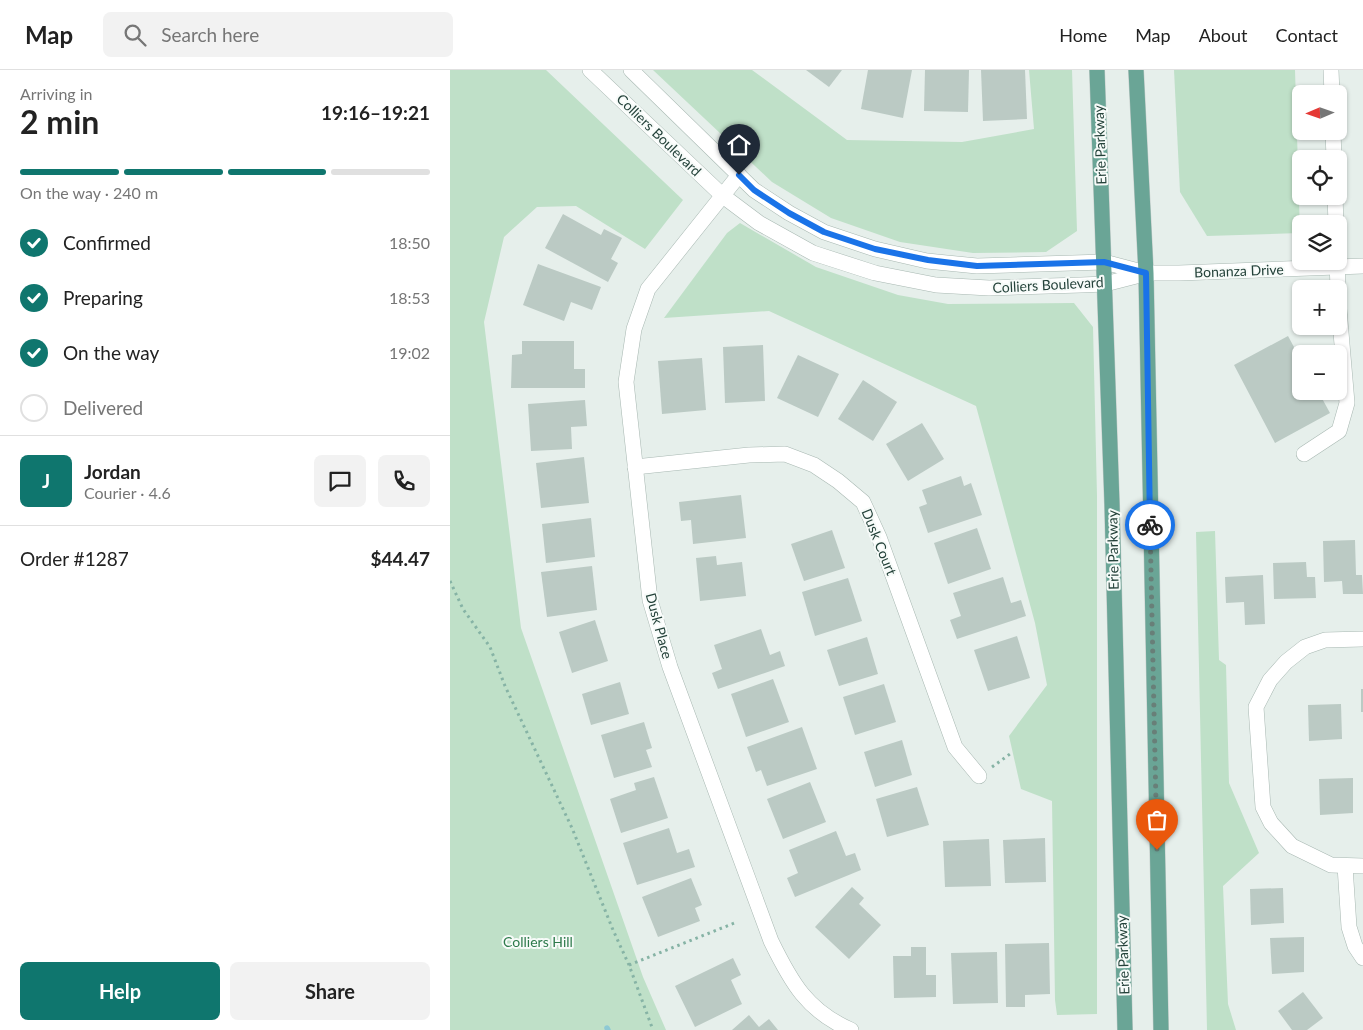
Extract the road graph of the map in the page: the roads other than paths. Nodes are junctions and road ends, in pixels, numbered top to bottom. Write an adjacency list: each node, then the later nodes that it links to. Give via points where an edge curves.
1 (590, 70): 8 (street, Colliers Boulevard)
2 (631, 70): 7 (street, Colliers Boulevard)
3 (1097, 70): 9 (main road, Erie Parkway)
4 (1136, 70): 13 (main road)
5 (1331, 70): 6 (street)
6 (1332, 85)
7 (739, 175): 8 (street, Dusk Place); 9 (street, Colliers Boulevard, via 754,190 789,213 824,232 875,249 977,266)
8 (723, 196): 14 (street, Colliers Boulevard, via 759,223 813,253 875,273 936,285 989,288); 17 (street, Dusk Place, via 648,289 634,329 626,382)
9 (1104, 262): 13 (street, Colliers Boulevard); 14 (main road, Erie Parkway)
10 (1347, 265): 11 (street, Bonanza Drive)
11 (1363, 266)
12 (1292, 267): 13 (street, Bonanza Drive)
13 (1146, 273): 14 (street, Colliers Boulevard); 25 (main road)
14 (1105, 284): 24 (main road, Erie Parkway)
15 (1341, 335): 16 (street, via 1348,403 1339,431)
16 (1304, 454)
17 (636, 467): 19 (street, Dusk Court, via 785,454 814,465 863,502 879,537 955,747); 23 (street, Dusk Place, via 650,600 670,667 771,941 787,974 811,1005 836,1024)
18 (1363, 639): 20 (street, via 1325,640 1304,647 1270,680 1256,707 1263,806 1271,823 1292,846 1331,865)
19 (979, 776)
20 (1345, 866): 21 (street); 22 (street, via 1349,928)
21 (1363, 866)
22 (1363, 958)
23 (851, 1030)
24 (1124, 1030)
25 (1161, 1030)

